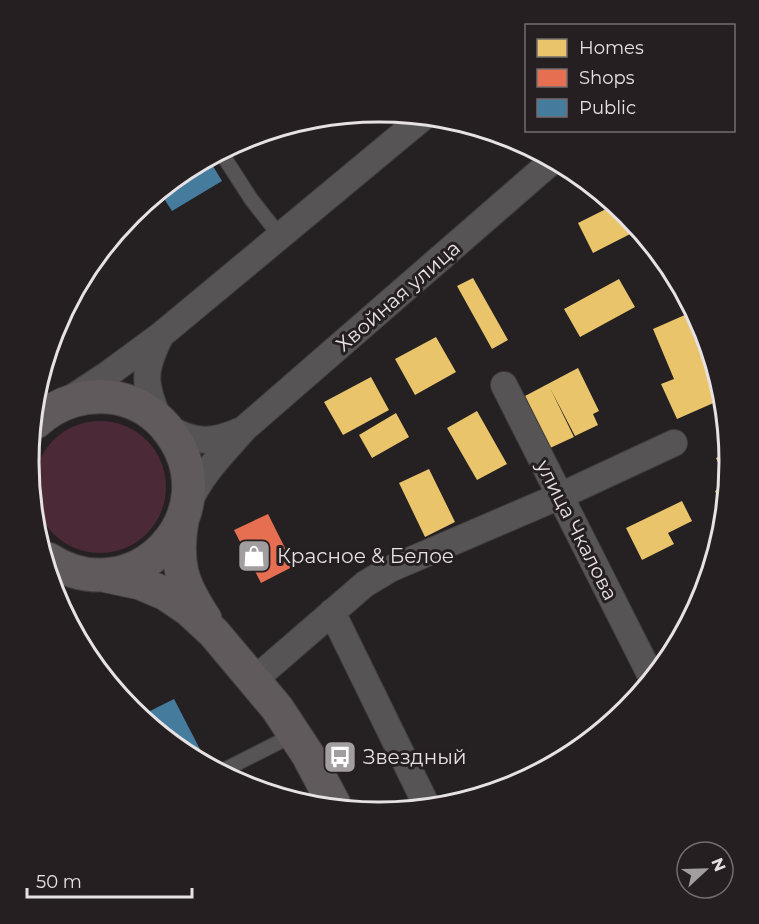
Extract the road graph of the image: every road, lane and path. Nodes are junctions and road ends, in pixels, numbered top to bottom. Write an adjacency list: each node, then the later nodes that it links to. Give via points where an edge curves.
1 (416, 123): 4 (street)
2 (225, 159): 4 (lane)
3 (547, 165): 9 (street, Хвойная улица)
4 (280, 236): 5 (street)
5 (161, 335): 7 (street); 8 (street, via 146,381 147,392)
6 (504, 385): 11 (street, улица Чкалова)
7 (49, 414): 8 (main road, via 90,397 112,397 140,406)
8 (163, 423): 9 (street, via 188,438 200,440 228,436); 12 (main road, via 180,448 188,472)
9 (246, 428): 12 (street, via 198,483)
10 (674, 443): 11 (street)
11 (560, 496): 15 (street, via 390,569); 17 (street, улица Чкалова)
12 (183, 517): 14 (main road, via 171,539 151,559 126,571); 16 (main road, via 179,563 189,592)
13 (55, 562): 14 (main road)
14 (98, 575): 16 (main road, via 153,588 188,609)
15 (332, 612): 18 (street); 22 (street)
16 (214, 633): 18 (main road)
17 (648, 671)
18 (254, 680): 19 (main road)
19 (295, 734): 20 (lane); 21 (main road)
20 (229, 767)
21 (332, 799)
22 (424, 800)

